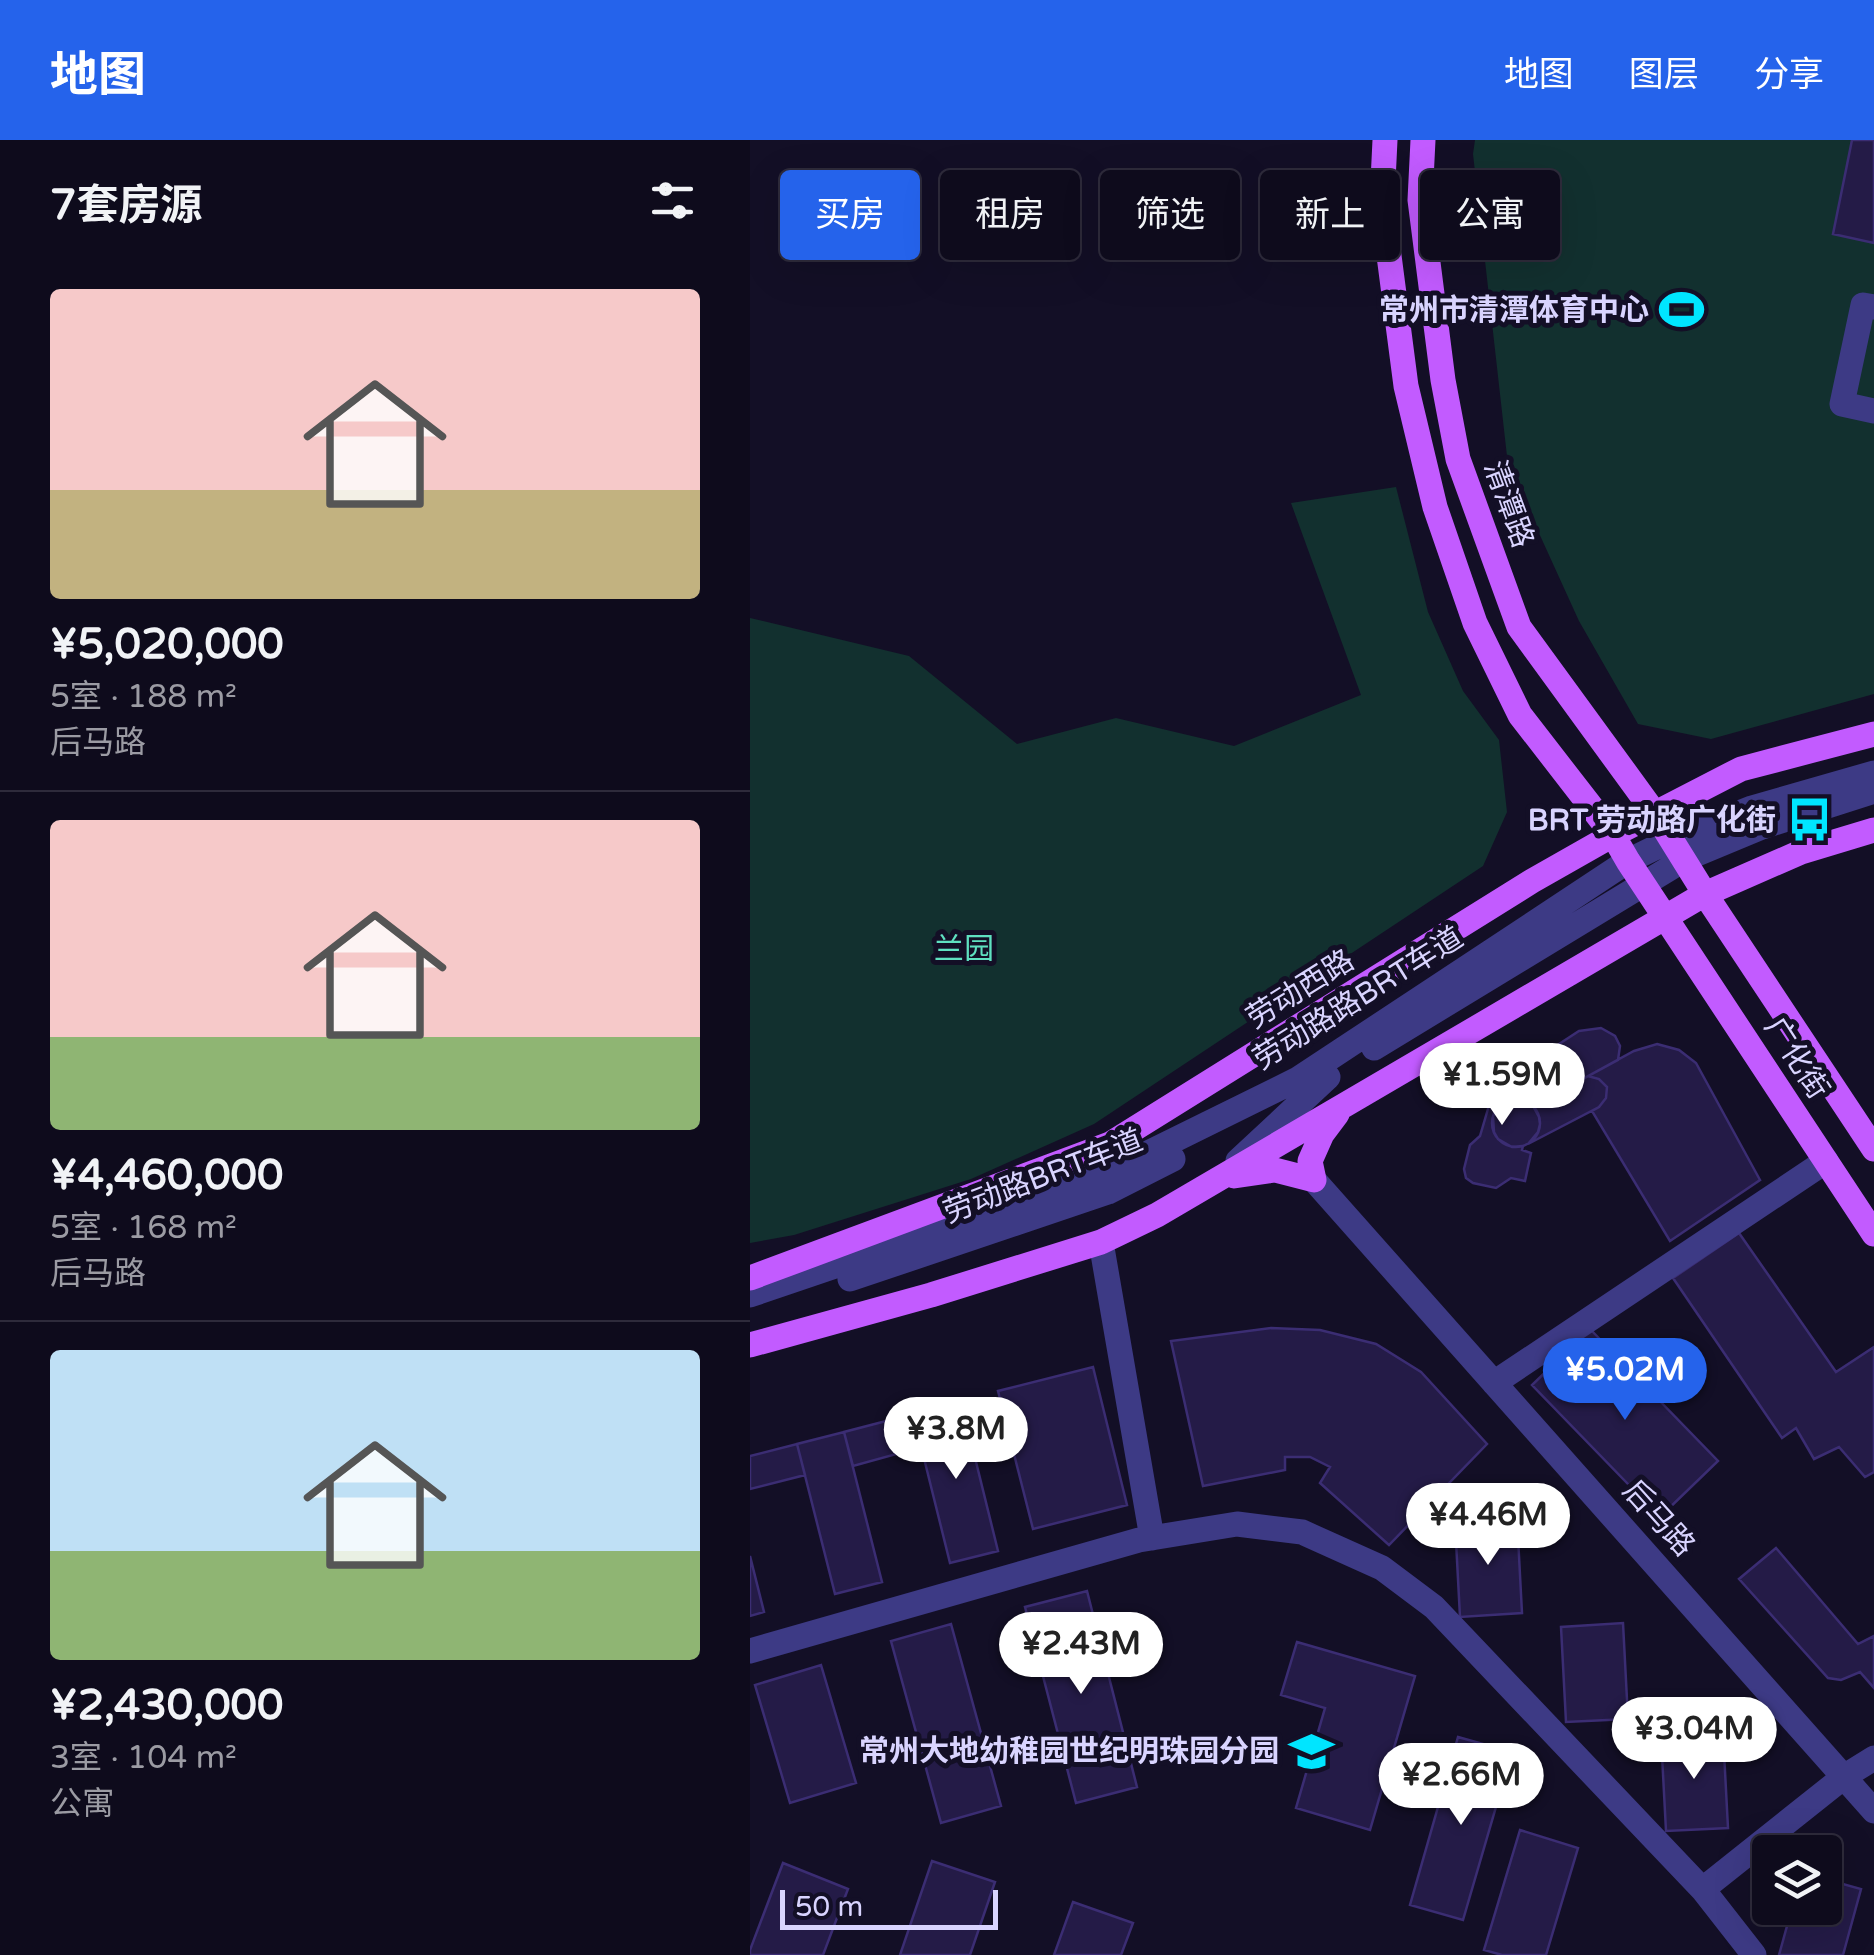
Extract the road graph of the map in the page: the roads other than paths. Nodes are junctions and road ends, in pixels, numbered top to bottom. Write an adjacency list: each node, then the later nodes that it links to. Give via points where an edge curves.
1 (1385, 140): 10 (main road, via 1382,202 1406,386 1434,507 1475,623 1520,716)
2 (1423, 140): 8 (main road, 清潭路, via 1420,200 1458,459 1519,627)
3 (1874, 307): 4 (street, via 1863,305 1842,404)
4 (1874, 411)
5 (1874, 734): 8 (main road, 劳动西路, via 1742,769)
6 (1874, 773): 11 (street, 劳动路路BRT车道, via 1752,808)
7 (1874, 792): 11 (street, 劳动路BRT车道)
8 (1656, 815): 10 (main road, 劳动西路); 11 (main road, 清潭路); 12 (street)
9 (1874, 830): 14 (main road, via 1801,852)
10 (1613, 835): 12 (main road, 广化街); 24 (main road, 劳动西路, via 1110,1144)
11 (1678, 850): 12 (street, 劳动路路BRT车道); 13 (street, 劳动路BRT车道); 14 (main road, 广化街)
12 (1628, 861): 13 (main road, 广化街); 25 (street, 劳动路路BRT车道, via 1298,1079 1144,1156)
13 (1644, 883): 15 (main road, 广化街); 16 (street, 劳动路BRT车道)
14 (1705, 894): 15 (main road); 18 (main road, 广化街)
15 (1666, 918): 17 (main road); 19 (main road, 广化街)
16 (1328, 1077): 20 (street); 26 (street, 劳动路BRT车道, via 1108,1192)
17 (1344, 1105): 20 (main road); 21 (main road, via 1310,1161)
18 (1874, 1149)
19 (1826, 1161): 22 (main road, 广化街); 28 (street)
20 (1219, 1178): 21 (main road, via 1275,1170); 23 (main road)
21 (1314, 1180): 28 (street, 后马路)
22 (1874, 1234)
23 (1101, 1242): 27 (main road); 29 (street)
24 (750, 1278)
25 (750, 1296)
26 (750, 1310)
27 (750, 1345)
28 (1494, 1383): 32 (street, 后马路)
29 (1152, 1538): 30 (street); 34 (street, via 1237,1524 1302,1532 1382,1568 1434,1607)
30 (750, 1651)
31 (1874, 1758): 32 (street)
32 (1845, 1776): 33 (street, 后马路); 34 (street)
33 (1874, 1811)
34 (1703, 1889): 35 (street)
35 (1754, 1955)

